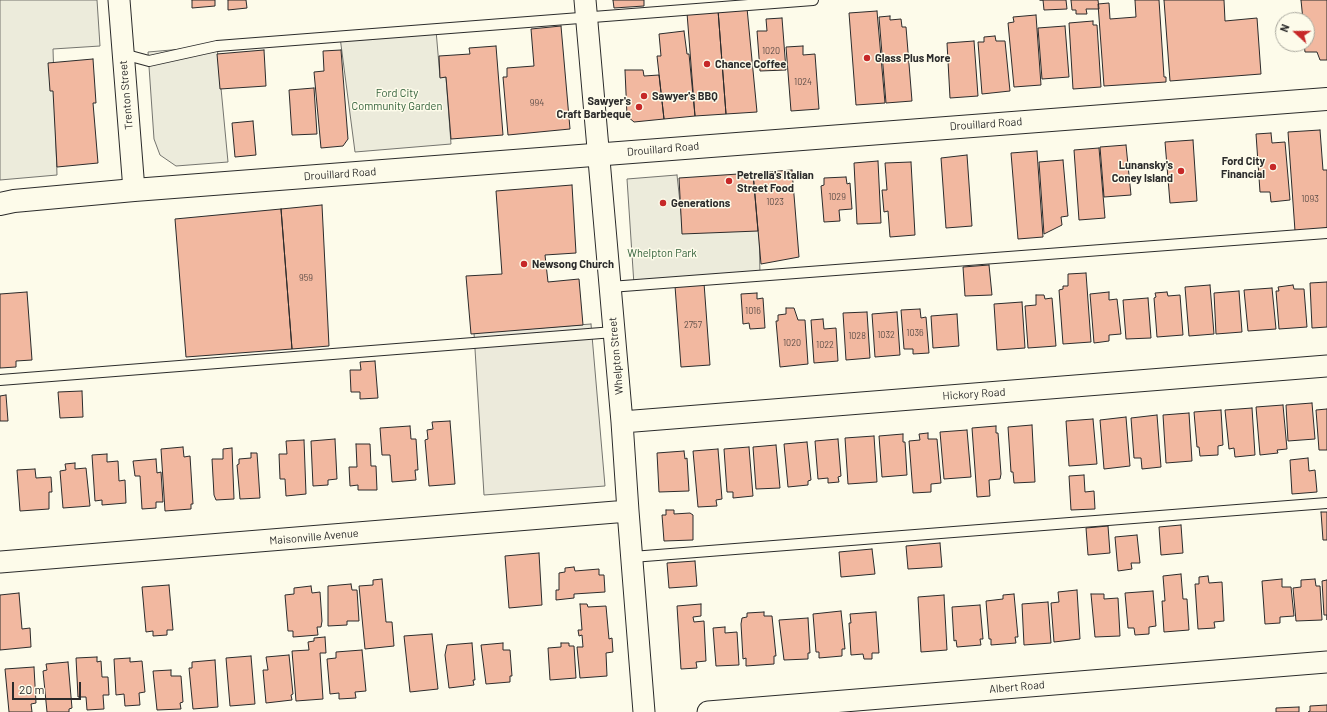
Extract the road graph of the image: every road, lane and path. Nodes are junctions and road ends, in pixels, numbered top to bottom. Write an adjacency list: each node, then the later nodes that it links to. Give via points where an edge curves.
1 (119, 0): 4 (street, Trenton Street)
2 (813, 0): 3 (lane)
3 (586, 9): 4 (lane, via 217,46 149,61); 6 (street, Whelpton Street)
4 (123, 54): 7 (street, Trenton Street)
5 (1327, 99): 6 (street, Drouillard Road)
6 (598, 154): 7 (street, Drouillard Road); 10 (street, Whelpton Street)
7 (134, 190): 8 (street, Drouillard Road)
8 (0, 204)
9 (1327, 233): 10 (lane)
10 (610, 287): 11 (street, Whelpton Street)
11 (614, 332): 13 (lane); 14 (street, Whelpton Street)
12 (1327, 366): 14 (street, Hickory Road)
13 (0, 380)
14 (622, 422): 16 (street, Whelpton Street)
15 (1327, 503): 17 (lane)
16 (628, 511): 17 (street, Whelpton Street); 18 (street, Maisonville Avenue)
17 (632, 556): 20 (street, Whelpton Street)
18 (0, 562)
19 (1327, 662): 21 (street, Albert Road)
20 (644, 712)
21 (708, 712)

